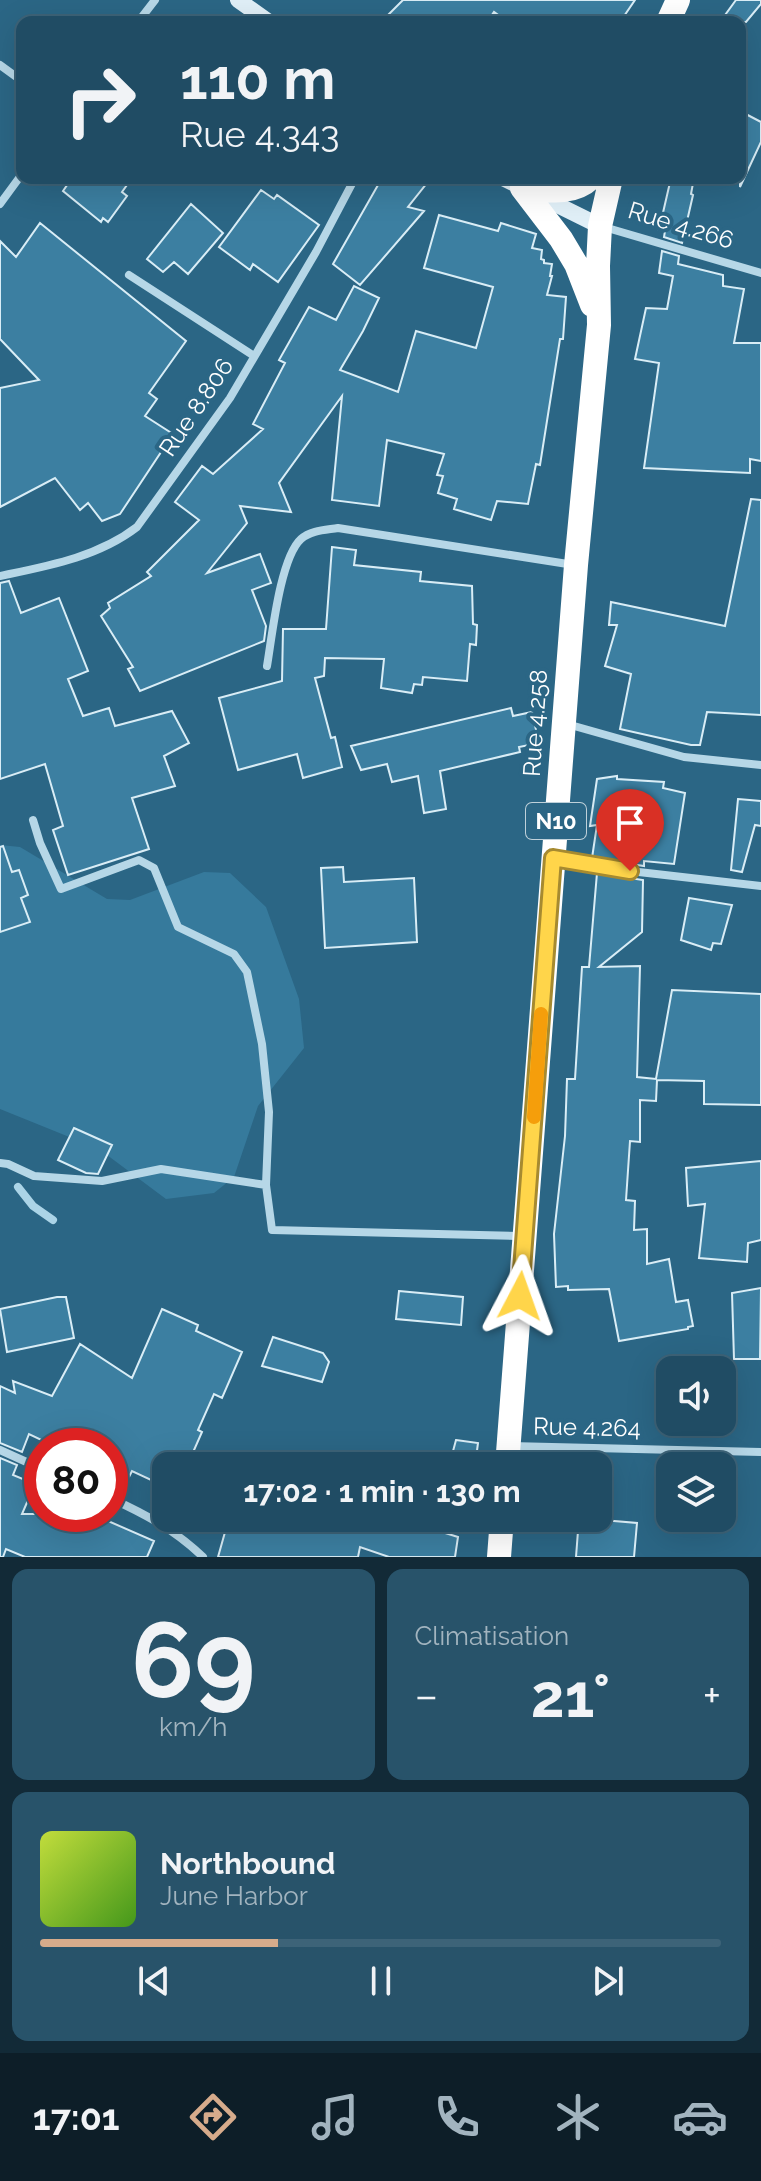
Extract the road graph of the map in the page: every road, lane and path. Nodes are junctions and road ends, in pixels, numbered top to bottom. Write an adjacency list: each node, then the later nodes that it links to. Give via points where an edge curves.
1 (155, 0): 3 (street)
2 (238, 0): 4 (street)
3 (143, 16)
4 (261, 16)
5 (16, 182): 12 (street)
6 (352, 184): 17 (street, Rue 8.806)
7 (514, 184): 16 (highway, via 561,239)
8 (515, 184): 13 (street, Rue 4.266)
9 (519, 184): 10 (highway, via 562,191)
10 (582, 184)
11 (610, 184): 13 (highway, Rue 4.258 / N10)
12 (0, 204)
13 (600, 226): 14 (street, Rue 4.266); 16 (highway, Rue 4.258 / N10)
14 (761, 273)
15 (129, 275): 17 (street)
16 (599, 325): 18 (highway, Rue 4.258 / N10)
17 (254, 356): 19 (street, Rue 8.806, via 137,527 119,541 74,560)
18 (576, 565): 20 (street, via 338,528 314,532 292,552); 21 (highway, Rue 4.258 / N10)
19 (0, 576)
20 (267, 666)
21 (563, 724): 22 (street, via 684,757); 24 (highway, Rue 4.258 / N10)
22 (761, 765)
23 (33, 820): 27 (street, via 61,889 139,860 154,868 178,927 234,954 247,972 269,1112)
24 (553, 858): 25 (street); 28 (highway, Rue 4.258 / N10)
25 (761, 886)
26 (0, 1163): 27 (street, via 34,1176 102,1181 161,1169)
27 (266, 1185): 28 (street, via 272,1230)
28 (525, 1236): 30 (highway, Rue 4.258 / N10)
29 (0, 1450): 33 (street)
30 (508, 1452)
31 (612, 1452): 32 (street, Rue 4.264)
32 (761, 1452)
33 (24, 1461)
34 (128, 1506): 36 (street)
35 (501, 1532): 37 (highway)
36 (203, 1557)
37 (499, 1557)

